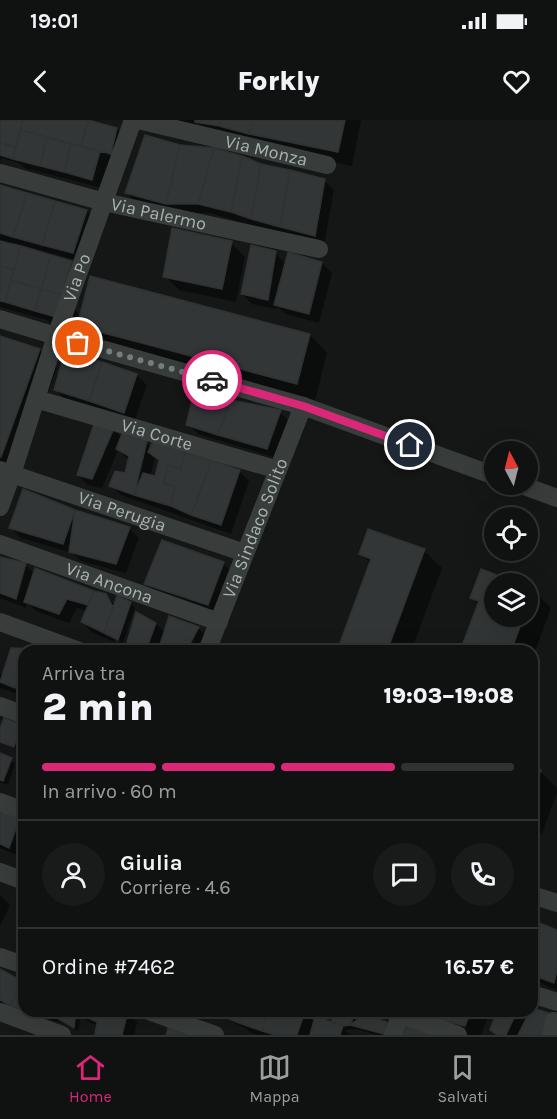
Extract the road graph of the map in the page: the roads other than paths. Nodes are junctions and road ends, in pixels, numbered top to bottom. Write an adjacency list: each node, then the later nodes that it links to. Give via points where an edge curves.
1 (135, 120): 2 (street, Via Monza); 4 (street, Via Po)
2 (327, 165)
3 (0, 173): 4 (street, Via Palermo)
4 (104, 202): 5 (street, Via Palermo); 7 (street, Via Po)
5 (320, 249)
6 (0, 319): 7 (street)
7 (56, 336): 8 (street, Via Po); 9 (street)
8 (36, 399): 10 (street, Via Corte); 11 (street, Via Po)
9 (303, 406): 10 (street, Via Sindaco Solito); 12 (street)
10 (278, 470): 17 (street, Via Sindaco Solito)
11 (6, 472): 15 (street, Via Po); 17 (street, Via Perugia)
12 (484, 472)
13 (538, 491): 14 (street)
14 (557, 498)
15 (0, 507)
16 (0, 544): 19 (street, Via Ancona)
17 (246, 553): 19 (street, Via Sindaco Solito)
18 (0, 622): 20 (street)
19 (219, 622): 21 (street, Via Sindaco Solito)
20 (63, 645)
21 (209, 645)
22 (0, 706): 23 (street)
23 (18, 713)
24 (0, 802): 25 (street)
25 (18, 809)
26 (0, 872): 27 (street)
27 (18, 879)
28 (538, 897): 29 (street)
29 (557, 903)
30 (0, 957): 31 (street)
31 (18, 963)
32 (538, 996): 33 (street)
33 (557, 1002)
34 (0, 1012): 38 (street)
35 (166, 1017): 39 (street)
36 (397, 1017): 40 (street)
37 (411, 1017): 41 (street)
38 (62, 1035)
39 (215, 1035)
40 (393, 1035)
41 (458, 1035)

